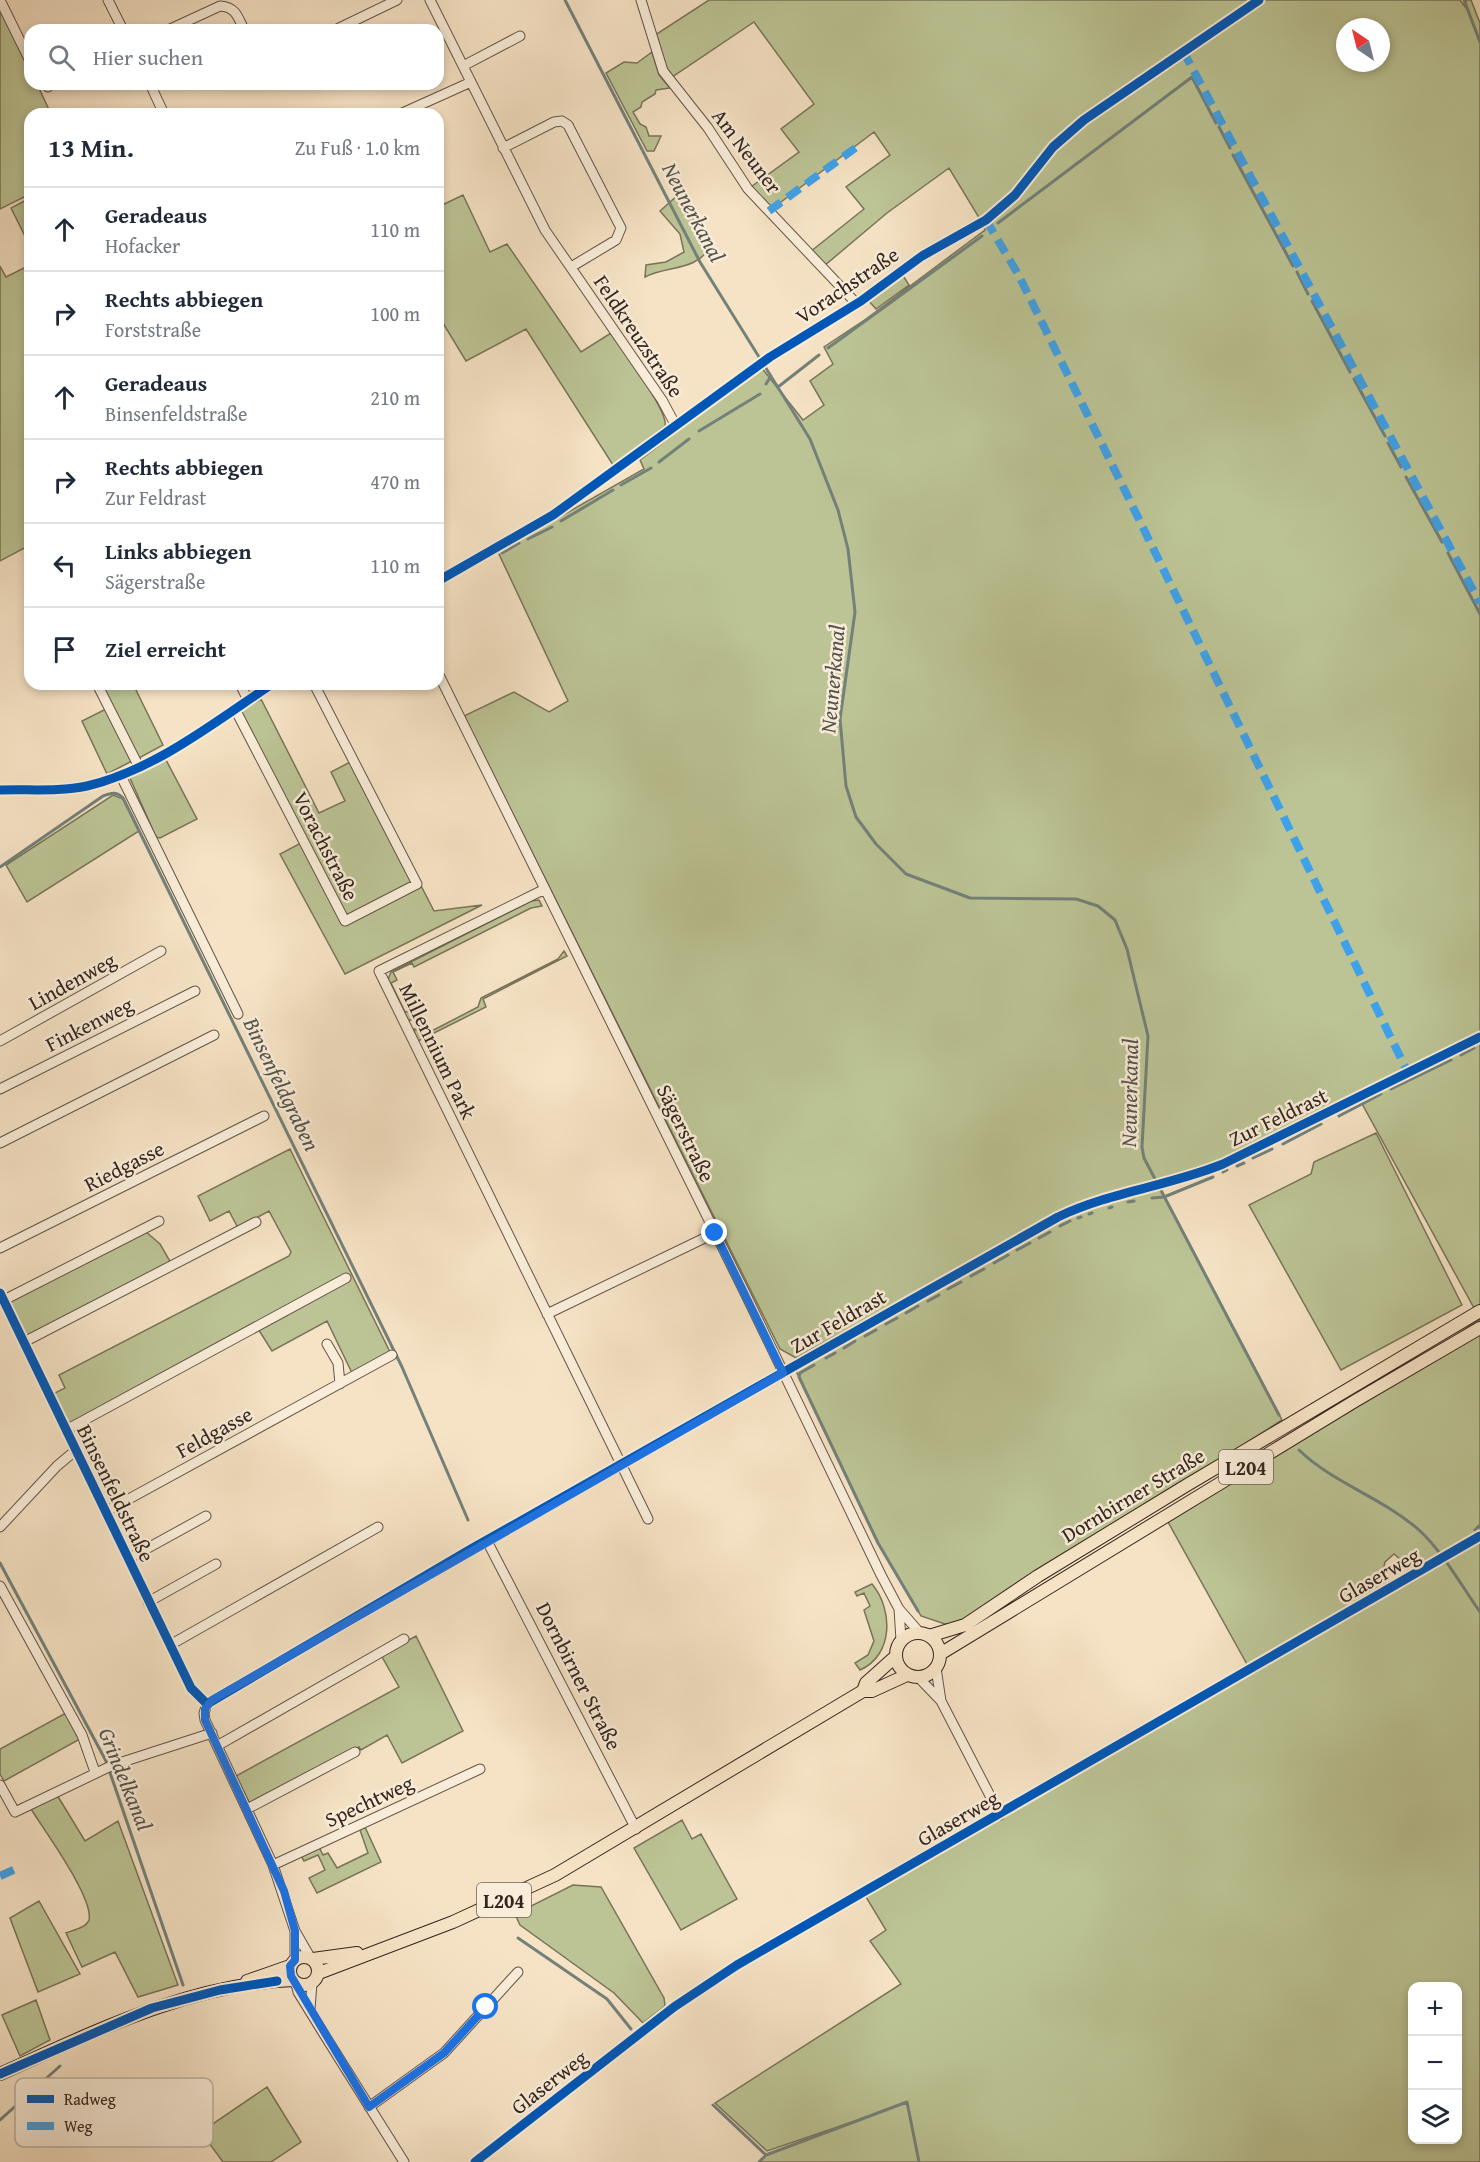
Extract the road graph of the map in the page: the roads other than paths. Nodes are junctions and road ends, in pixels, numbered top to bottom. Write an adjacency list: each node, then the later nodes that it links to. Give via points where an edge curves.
1 (0, 0): 14 (street)
2 (108, 0): 7 (street)
3 (397, 0): 10 (street)
4 (430, 0): 11 (street, Feldkreuzstraße)
5 (641, 0): 22 (street, Am Neuner, via 669,79 708,128 748,189)
6 (1259, 0): 22 (street, Vorachstraße, via 1084,120 1053,147 1015,195 986,220 922,256)
7 (120, 24)
8 (181, 24): 9 (street, via 220,6 236,12)
9 (241, 24)
10 (347, 24)
11 (442, 24)
12 (444, 28): 15 (street, Feldkreuzstraße)
13 (520, 36): 15 (street)
14 (24, 49)
15 (463, 66): 16 (street, Feldkreuzstraße)
16 (471, 82): 19 (street); 20 (street, Feldkreuzstraße)
17 (153, 90): 18 (street)
18 (161, 108)
19 (413, 108)
20 (503, 148): 21 (street, Feldkreuzstraße, via 545,230); 21 (street, Feldkreuzstraße, via 554,122 568,125 621,228 616,240)
21 (571, 267): 23 (street, Feldkreuzstraße)
22 (856, 303): 23 (street, Vorachstraße, via 770,357)
23 (676, 426): 24 (street, Vorachstraße, via 553,515)
24 (444, 577)
25 (444, 684): 35 (street, Sägerstraße)
26 (101, 690): 32 (street)
27 (243, 690): 30 (street)
28 (263, 690): 30 (street)
29 (317, 690): 31 (street, Vorachstraße, via 417,884 345,921)
30 (248, 700): 31 (street)
31 (235, 709): 32 (street)
32 (139, 767): 33 (street)
33 (121, 776): 34 (street, via 75,788); 38 (street)
34 (0, 790)
35 (545, 889): 47 (street, Sägerstraße); 52 (street, Millennium Park, via 379,971)
36 (161, 951): 41 (street, Lindenweg)
37 (195, 991): 42 (street, Finkenweg)
38 (238, 1014)
39 (214, 1035): 44 (street)
40 (1480, 1037): 57 (street, Zur Feldrast, via 1223,1164 1085,1205 1058,1217)
41 (0, 1041)
42 (0, 1089)
43 (264, 1116): 48 (street, Riedgasse)
44 (0, 1143)
45 (159, 1221): 50 (street, Binsenfeldstraße)
46 (256, 1222): 54 (street)
47 (715, 1233): 52 (street); 57 (street, Sägerstraße)
48 (0, 1248)
49 (346, 1278): 59 (street, Binsenfeldstraße)
50 (2, 1296): 54 (street, Binsenfeldstraße)
51 (1480, 1311): 74 (main road, Dornbirner Straße / L204, via 1187,1485 965,1625)
52 (547, 1314): 61 (street, Millennium Park)
53 (1480, 1328): 78 (main road, Dornbirner Straße / L204)
54 (24, 1342): 59 (street, Binsenfeldstraße)
55 (327, 1344): 58 (street, via 338,1363)
56 (392, 1355): 58 (street, Feldgasse)
57 (783, 1373): 61 (street, Zur Feldrast); 73 (street, Sägerstraße)
58 (340, 1384): 62 (street, Feldgasse)
59 (66, 1430): 60 (street, Binsenfeldstraße)
60 (76, 1450): 62 (street, Binsenfeldstraße); 65 (street, Binsenfeldstraße)
61 (622, 1465): 64 (street, Millennium Park); 68 (street, Zur Feldrast)
62 (105, 1512): 69 (street, Binsenfeldstraße)
63 (206, 1516): 69 (street, Binsenfeldstraße)
64 (648, 1520)
65 (0, 1527)
66 (378, 1527): 77 (street)
67 (1480, 1536): 92 (street, Glaserweg)
68 (487, 1541): 84 (street, Zur Feldrast); 93 (street, Dornbirner Straße)
69 (128, 1559): 72 (street, Binsenfeldstraße)
70 (216, 1564): 72 (street)
71 (0, 1586): 89 (street, via 82,1735)
72 (148, 1602): 77 (street, Binsenfeldstraße)
73 (899, 1609): 74 (street, Sägerstraße); 76 (street, Sägerstraße)
74 (925, 1634): 76 (main road, Dornbirner Straße / L204, via 911,1634); 78 (main road)
75 (404, 1639): 86 (street)
76 (901, 1640): 79 (main road, L204)
77 (170, 1645): 84 (street, Binsenfeldstraße, via 191,1688)
78 (940, 1654): 80 (main road)
79 (895, 1657): 81 (main road, via 901,1671); 82 (main road, L204, via 866,1683)
80 (936, 1668): 81 (main road, L204, via 928,1675); 83 (street)
81 (913, 1676): 82 (main road, L204); 83 (street)
82 (863, 1691): 93 (main road, L204)
83 (941, 1701): 92 (street)
84 (207, 1704): 85 (street, via 204,1713)
85 (212, 1733): 86 (street); 89 (street)
86 (217, 1746): 91 (street)
87 (355, 1752): 91 (street)
88 (480, 1769): 94 (street, Spechtweg)
89 (97, 1772): 90 (street, via 15,1812)
90 (0, 1785)
91 (247, 1809): 94 (street)
92 (1000, 1815): 107 (street, Glaserweg, via 707,1984)
93 (636, 1829): 96 (main road, L204, via 506,1899)
94 (273, 1865): 95 (street)
95 (295, 1931): 97 (street); 98 (street)
96 (370, 1952): 97 (main road, L204); 100 (main road, L204)
97 (311, 1958): 98 (main road, L204); 100 (main road)
98 (292, 1963): 101 (main road); 102 (main road, L204)
99 (518, 1972): 105 (street, via 444,2053)
100 (315, 1978): 101 (main road, L204, via 304,1985); 103 (street)
101 (295, 1982): 102 (main road, L204); 103 (street)
102 (220, 1990): 104 (main road, L204, via 152,2008)
103 (310, 2009): 105 (street)
104 (0, 2074)
105 (369, 2107): 106 (street)
106 (404, 2162)
107 (475, 2162)

